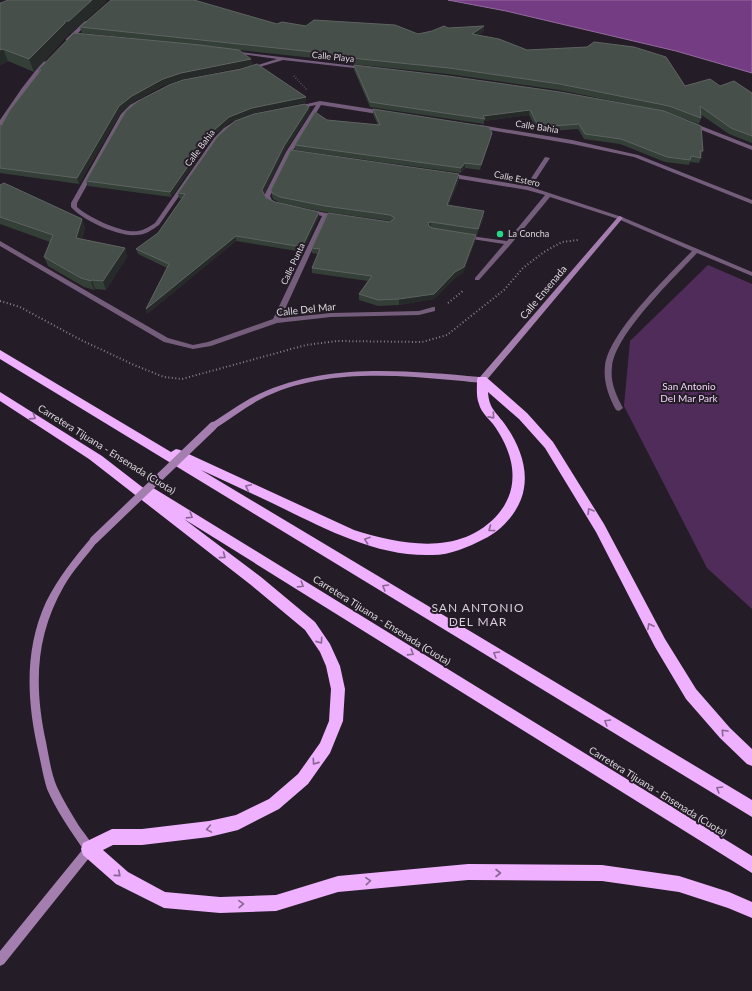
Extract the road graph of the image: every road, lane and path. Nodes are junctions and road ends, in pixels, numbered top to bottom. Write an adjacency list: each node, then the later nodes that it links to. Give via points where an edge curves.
1 (90, 20): 2 (street)
2 (72, 35): 3 (street); 4 (street)
3 (80, 36)
4 (61, 46)
5 (230, 52): 7 (street, Calle Playa)
6 (50, 57): 16 (street)
7 (281, 59): 8 (street, Calle Playa); 9 (street); 11 (path, via 296,79)
8 (372, 69)
9 (245, 70)
10 (148, 97): 14 (street, Calle Bahia, via 124,114 74,203 79,212 126,235 143,233 157,224 216,139 226,129)
11 (320, 103): 12 (street); 13 (street); 19 (street)
12 (292, 108)
13 (388, 113)
14 (242, 120)
15 (688, 123): 18 (street)
16 (0, 124)
17 (472, 126): 25 (street, Calle Bahia, via 572,142 636,156)
18 (752, 148)
19 (289, 152): 20 (street); 26 (street, via 267,196 272,203)
20 (297, 153)
21 (547, 158): 23 (street)
22 (443, 174): 23 (street, Calle Estero)
23 (528, 188): 24 (street, Calle Estero)
24 (548, 195): 30 (street, Calle Estero); 32 (street)
25 (752, 202)
26 (285, 207)
27 (305, 211): 28 (street)
28 (326, 215): 29 (street); 38 (street, Calle Punta)
29 (347, 218)
30 (620, 218): 34 (street, Calle Estero); 40 (street, Calle Ensenada)
31 (455, 234): 32 (street)
32 (509, 243): 36 (street)
33 (0, 244): 38 (street, Calle Del Mar, via 166,340 193,347 261,328)
34 (697, 250): 35 (street, Calle Estero); 42 (street, via 620,337 609,361 608,373 608,384)
35 (752, 274)
36 (477, 279): 37 (path, via 452,300)
37 (433, 309): 38 (street, Calle Del Mar, via 419,313 331,315)
38 (276, 321)
39 (0, 354): 43 (highway)
40 (482, 380): 43 (highway, one-way to 43, via 484,402 488,411 513,446 519,468 517,490 506,514 494,528 474,541 455,548 418,550 381,545 338,530); 45 (highway, one-way to 40, via 691,694 660,643 600,528 549,445 523,416); 47 (street, bridge, via 385,372 340,375 305,380 262,396 213,426 94,540 61,583 44,620 35,650 33,685 36,723 53,790)
41 (0, 396): 44 (highway, Carretera Tijuana - Ensenada (Cuota), one-way to 44)
42 (619, 408)
43 (119, 426): 46 (highway, one-way to 43)
44 (92, 455): 47 (highway, one-way to 47, via 256,581 310,626 325,648 333,666 338,689 336,721 325,748 303,779 274,804 238,822 209,829 142,837 112,837); 48 (highway, Carretera Tijuana - Ensenada (Cuota), one-way to 48)
45 (752, 759)
46 (752, 809)
47 (89, 849): 49 (highway, one-way to 49, via 122,878 164,900 220,904 276,903 338,884 468,872 602,874 679,884); 50 (street)
48 (752, 865)
49 (752, 910)
50 (0, 960)

